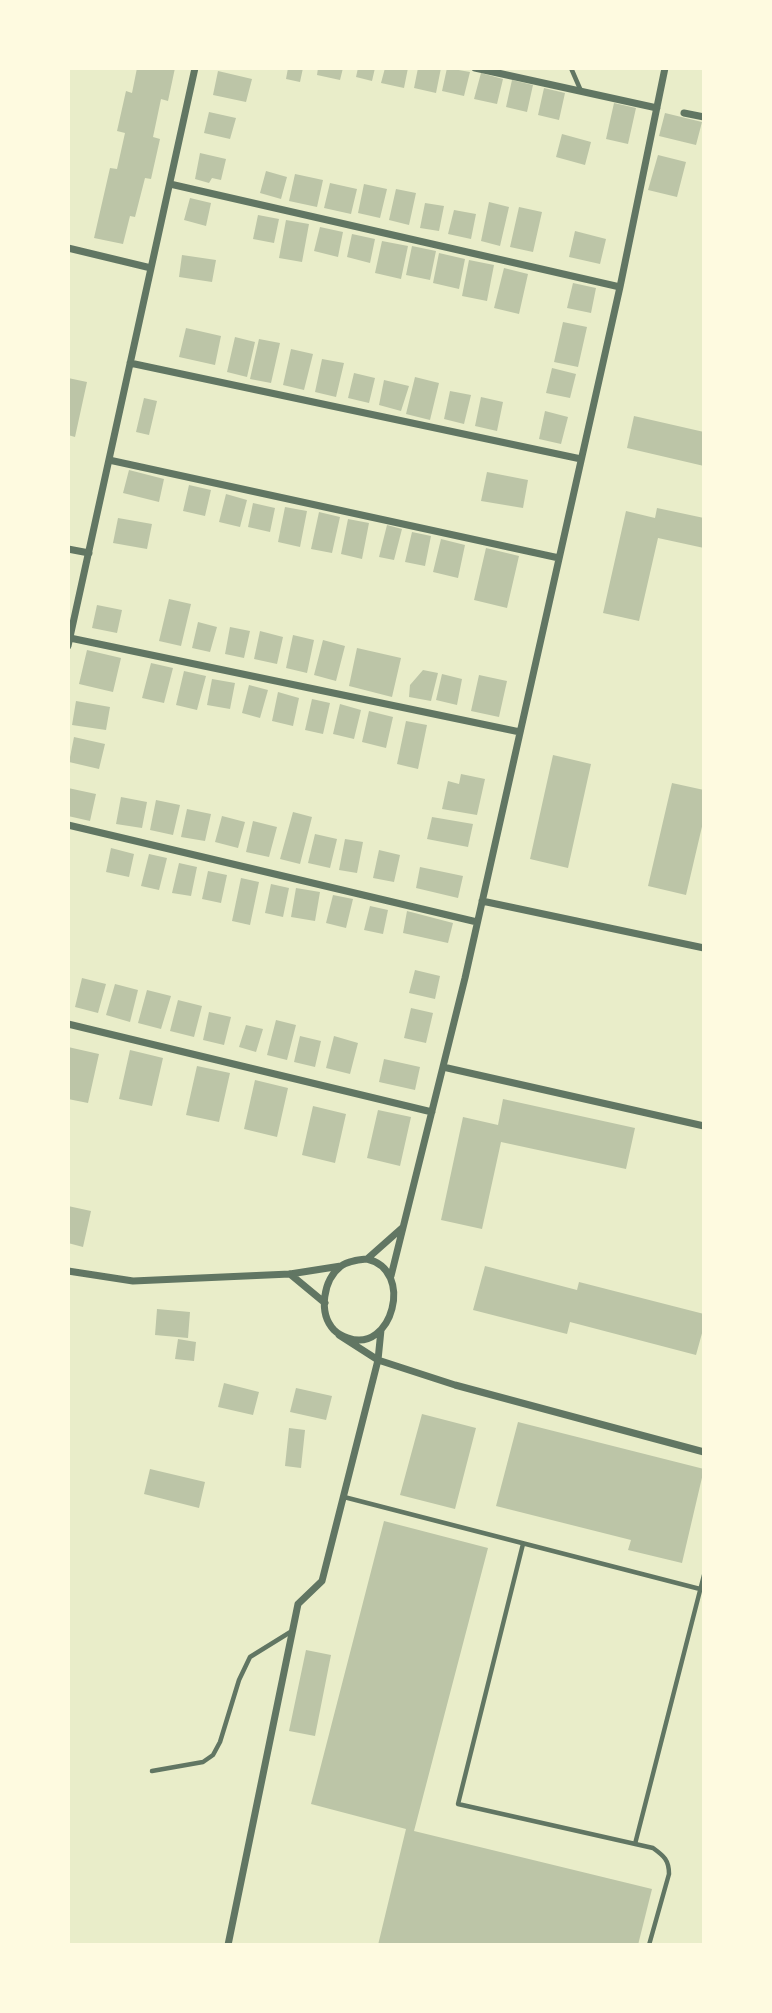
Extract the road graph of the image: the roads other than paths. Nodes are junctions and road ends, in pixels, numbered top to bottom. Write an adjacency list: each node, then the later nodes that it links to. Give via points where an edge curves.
1 (195, 68): 9 (street)
2 (475, 68): 5 (street)
3 (571, 68): 5 (lane)
4 (665, 68): 6 (street)
5 (581, 92): 6 (street)
6 (657, 108): 12 (street)
7 (684, 113): 8 (street)
8 (704, 117)
9 (170, 184): 11 (street); 12 (street)
10 (68, 248): 11 (street)
11 (151, 268): 13 (street)
12 (620, 287): 14 (street)
13 (130, 363): 14 (street); 15 (street)
14 (581, 459): 18 (street)
15 (109, 460): 17 (street); 18 (street)
16 (68, 549): 17 (street)
17 (89, 553): 19 (street)
18 (559, 558): 20 (street)
19 (69, 642): 20 (street)
20 (520, 732): 22 (street)
21 (68, 825): 23 (street)
22 (482, 901): 23 (street); 24 (street)
23 (477, 922): 26 (street)
24 (704, 948)
25 (68, 1024): 27 (street)
26 (443, 1067): 27 (street); 28 (street)
27 (432, 1112): 29 (street)
28 (704, 1126)
29 (402, 1227): 30 (street); 34 (street)
30 (367, 1259): 31 (street); 34 (street, via 385,1267)
31 (341, 1266): 33 (street); 35 (street, via 329,1282)
32 (68, 1271): 33 (street, via 133,1281)
33 (290, 1274): 35 (street)
34 (391, 1276): 36 (street, via 394,1294)
35 (325, 1303): 37 (street, via 328,1323)
36 (381, 1330): 37 (street, via 367,1339); 38 (street)
37 (339, 1335): 38 (street)
38 (378, 1360): 39 (street); 40 (street)
39 (704, 1452)
40 (344, 1497): 41 (lane); 44 (street, via 322,1581 298,1604)
41 (523, 1544): 43 (lane); 46 (lane, via 458,1804)
42 (704, 1576): 43 (lane)
43 (700, 1589): 46 (lane)
44 (293, 1630): 45 (lane, via 250,1657 214,1755 202,1762); 47 (street)
45 (152, 1771)
46 (635, 1844): 48 (lane, via 653,1848 669,1864)
47 (228, 1945)
48 (649, 1945)

